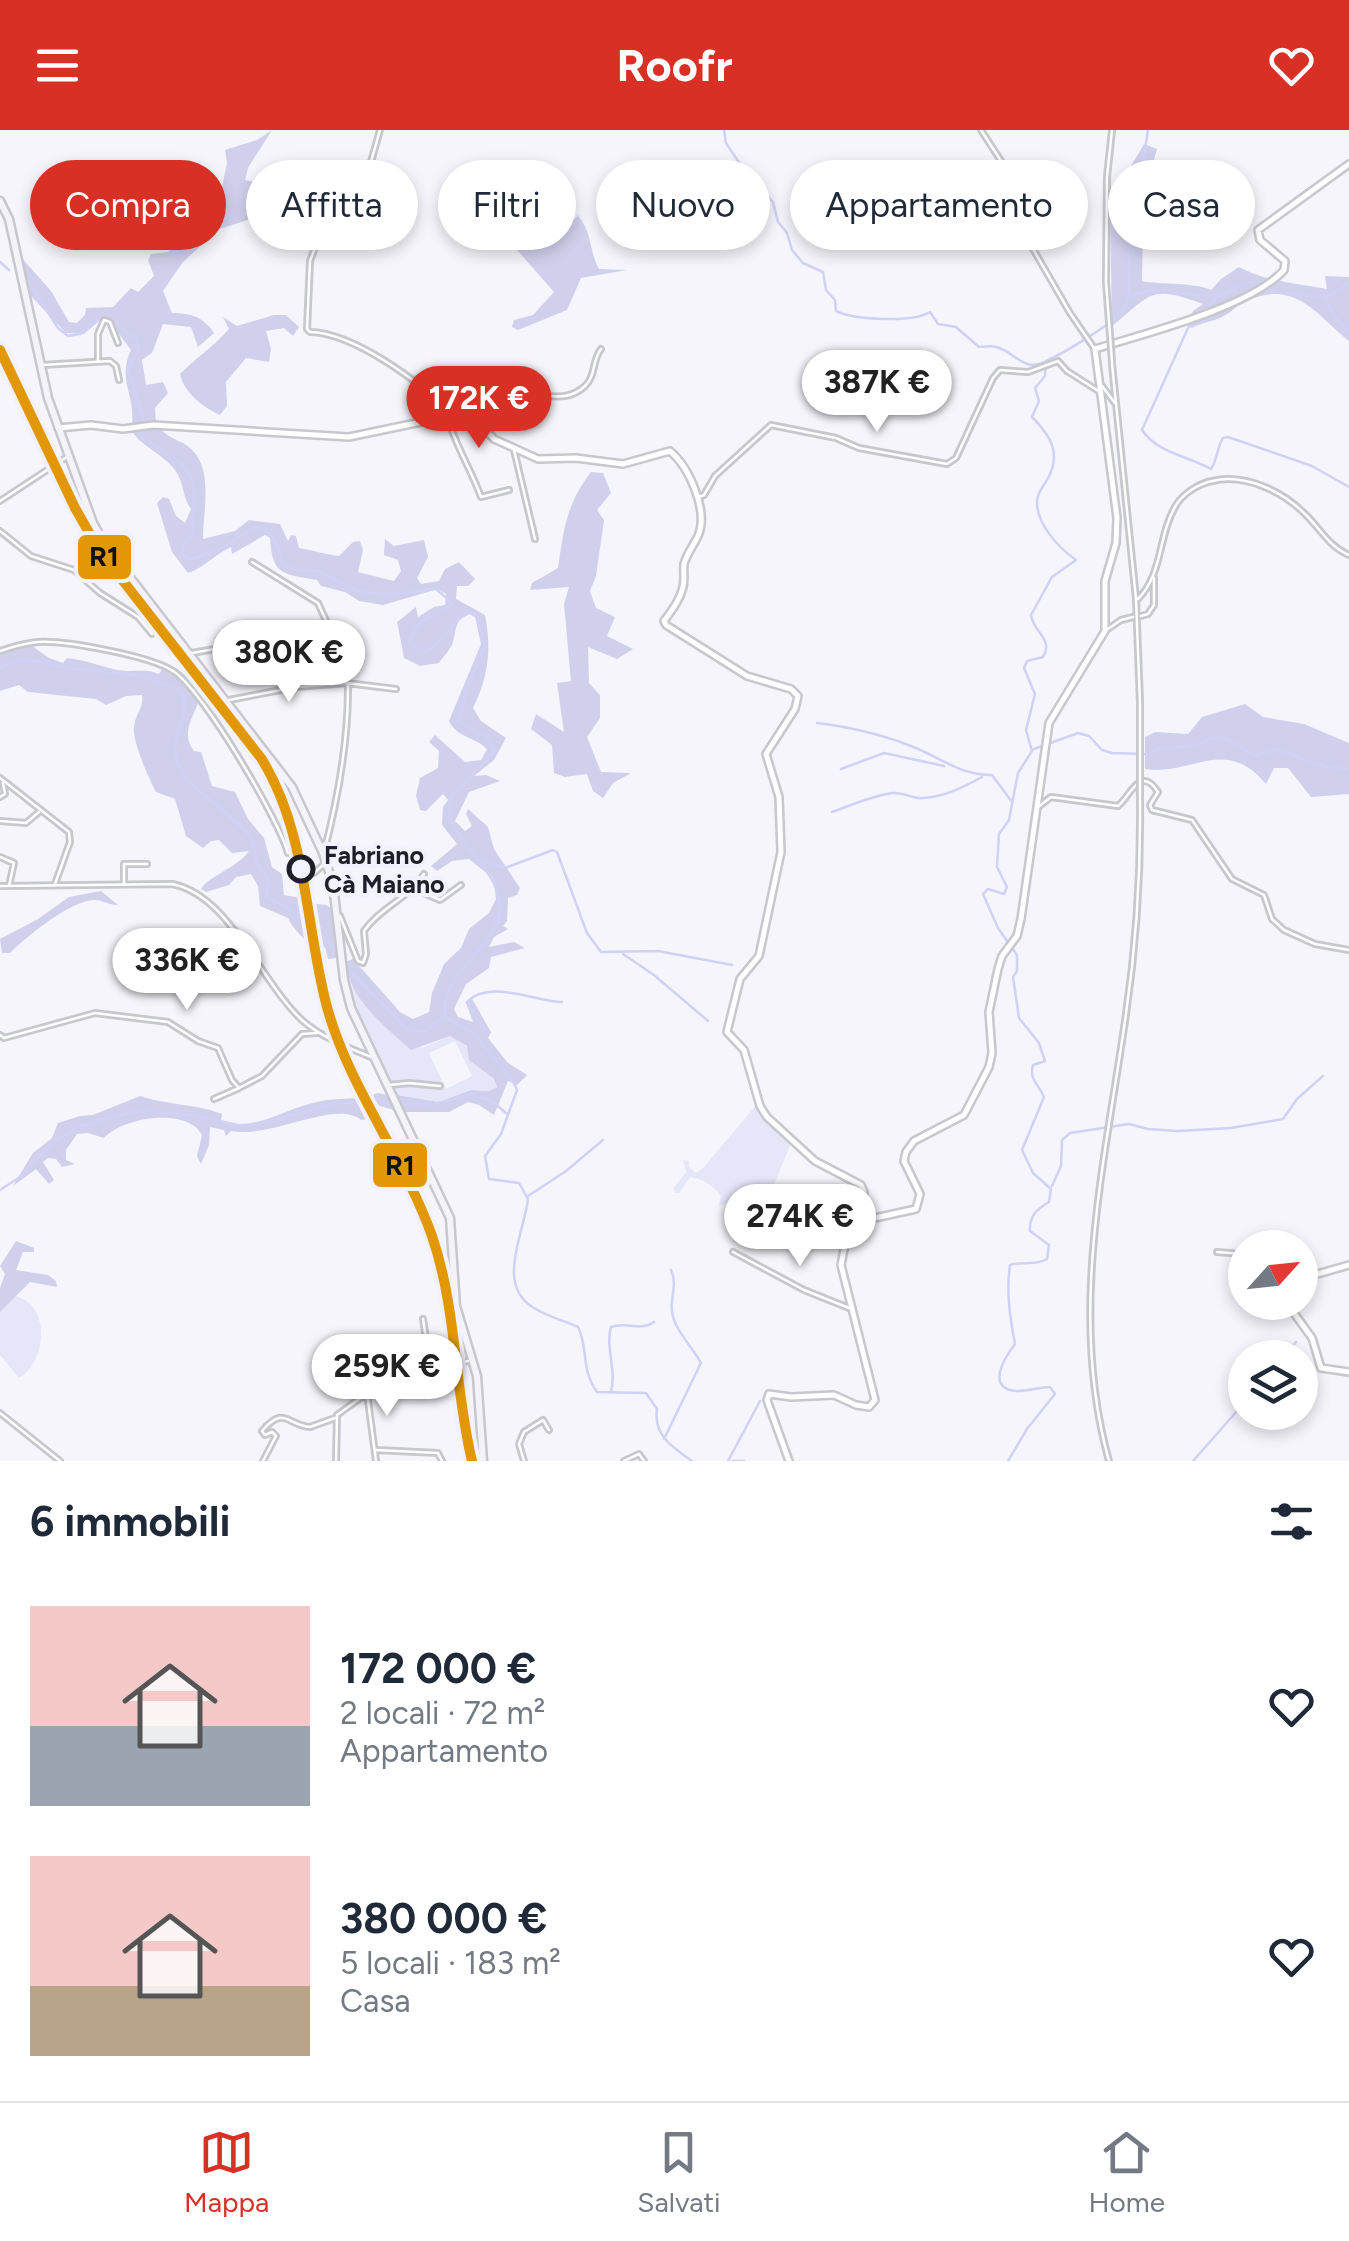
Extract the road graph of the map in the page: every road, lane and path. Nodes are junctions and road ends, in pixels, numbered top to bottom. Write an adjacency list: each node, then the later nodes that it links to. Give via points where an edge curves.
1 (380, 130): 16 (street, via 366,176 314,250 307,328 362,346)
2 (981, 130): 7 (street, via 1014,181 1029,242)
3 (1112, 130): 14 (street, bridge, via 1106,282)
4 (1349, 164): 7 (street, via 1258,230 1260,240 1285,261 1267,285 1189,320)
5 (0, 201): 10 (main road)
6 (118, 343): 9 (street, via 110,322 102,321)
7 (1095, 348): 12 (street)
8 (601, 350): 15 (street, via 590,379 569,395 522,395)
9 (98, 362): 10 (street); 11 (street, via 114,364)
10 (41, 366): 17 (main road)
11 (119, 380)
12 (1100, 384): 13 (street); 14 (street)
13 (1102, 392): 22 (street, via 1060,362 996,372 956,458 947,464 775,424); 32 (street, via 1117,532 1105,581)
14 (1116, 404): 29 (street)
15 (464, 413): 16 (street); 18 (street)
16 (448, 414): 17 (street, via 348,437); 21 (street, via 481,498)
17 (58, 428): 19 (main road)
18 (514, 448): 22 (street, via 538,459 618,464 670,451); 25 (street)
19 (70, 460): 20 (street); 20 (street); 36 (main road, via 98,535)
20 (58, 466): 23 (street)
21 (509, 490)
22 (698, 497): 68 (street, via 702,524 666,626 747,676 791,689 798,700 766,754 780,798 781,852 759,956 740,979 727,1032 744,1050 767,1118 808,1156 861,1185)
23 (0, 501)
24 (0, 532): 33 (street, via 31,556 74,570)
25 (535, 540)
26 (1349, 554): 28 (street, via 1281,495 1218,479 1178,502)
27 (252, 562): 37 (street, via 318,603 328,625 344,634)
28 (1154, 576): 29 (street); 30 (street, via 1154,605)
29 (1136, 599): 95 (street, bridge, via 1136,920 1088,1314 1095,1400)
30 (1141, 616)
31 (1133, 617): 32 (street)
32 (1105, 632): 42 (street, via 1052,715)
33 (152, 634)
34 (260, 641): 36 (street)
35 (0, 651): 45 (street, via 36,642 74,644 173,670 235,752 282,830)
36 (190, 654): 39 (main road)
37 (348, 683): 38 (street); 39 (street); 46 (street, via 339,789)
38 (396, 689)
39 (228, 700): 46 (main road, via 292,787)
40 (1, 780): 41 (street, via 6,794); 43 (street)
41 (0, 797)
42 (1036, 808): 58 (street, via 1052,797 1118,806 1135,785 1152,784 1158,792 1152,810 1196,824 1232,879 1264,895 1276,924 1315,944); 68 (street, via 1016,936 1002,956 989,1012 989,1067 964,1115 921,1136 906,1152 905,1167 920,1194 914,1211)
43 (41, 811): 44 (street, via 26,823); 52 (street, via 71,837)
44 (0, 822)
45 (288, 853)
46 (324, 856): 49 (street, via 316,873); 57 (main road)
47 (0, 857): 54 (street, via 14,863)
48 (147, 864): 51 (street, via 124,864)
49 (305, 866)
50 (424, 874): 56 (street)
51 (124, 884): 52 (street); 59 (street, via 172,884 203,895 291,1008)
52 (54, 885): 54 (street)
53 (0, 886): 54 (street)
54 (9, 886)
55 (460, 886): 56 (street, via 440,900)
56 (413, 888): 57 (street, via 364,931 361,964)
57 (339, 916): 61 (main road, via 344,980)
58 (1349, 950)
59 (323, 1034): 62 (street); 66 (street, via 302,1034 262,1076)
60 (0, 1035): 66 (street, via 95,1013 168,1022 218,1048)
61 (365, 1042): 62 (street); 63 (main road)
62 (356, 1049): 63 (street)
63 (371, 1054): 64 (main road)
64 (388, 1086): 65 (street); 77 (main road, via 446,1205 456,1306)
65 (440, 1086)
66 (239, 1088): 67 (street)
67 (214, 1099)
68 (861, 1221): 74 (street, via 841,1256)
69 (733, 1252): 74 (street)
70 (1217, 1252): 71 (street)
71 (1228, 1253)
72 (1349, 1265): 73 (street)
73 (1318, 1274)
74 (855, 1311): 94 (street, via 875,1400 862,1407 834,1395 770,1394)
75 (423, 1319): 78 (street)
76 (1297, 1320): 79 (street, via 1312,1338 1322,1368)
77 (473, 1361): 78 (street); 90 (main road)
78 (430, 1366): 80 (street, via 372,1378)
79 (1349, 1372)
80 (367, 1393): 82 (street); 84 (street)
81 (0, 1413): 85 (street)
82 (336, 1418): 86 (street, via 310,1428 280,1417 264,1428 263,1434 276,1436); 87 (street)
83 (549, 1430): 91 (street, via 543,1420 524,1432)
84 (374, 1450): 88 (street); 89 (street, via 438,1453)
85 (60, 1461)
86 (263, 1461)
87 (336, 1461)
88 (376, 1461)
89 (442, 1461)
90 (483, 1461)
91 (524, 1461)
92 (624, 1461): 93 (street, via 639,1454)
93 (644, 1461)
94 (790, 1461)
95 (1109, 1461)

